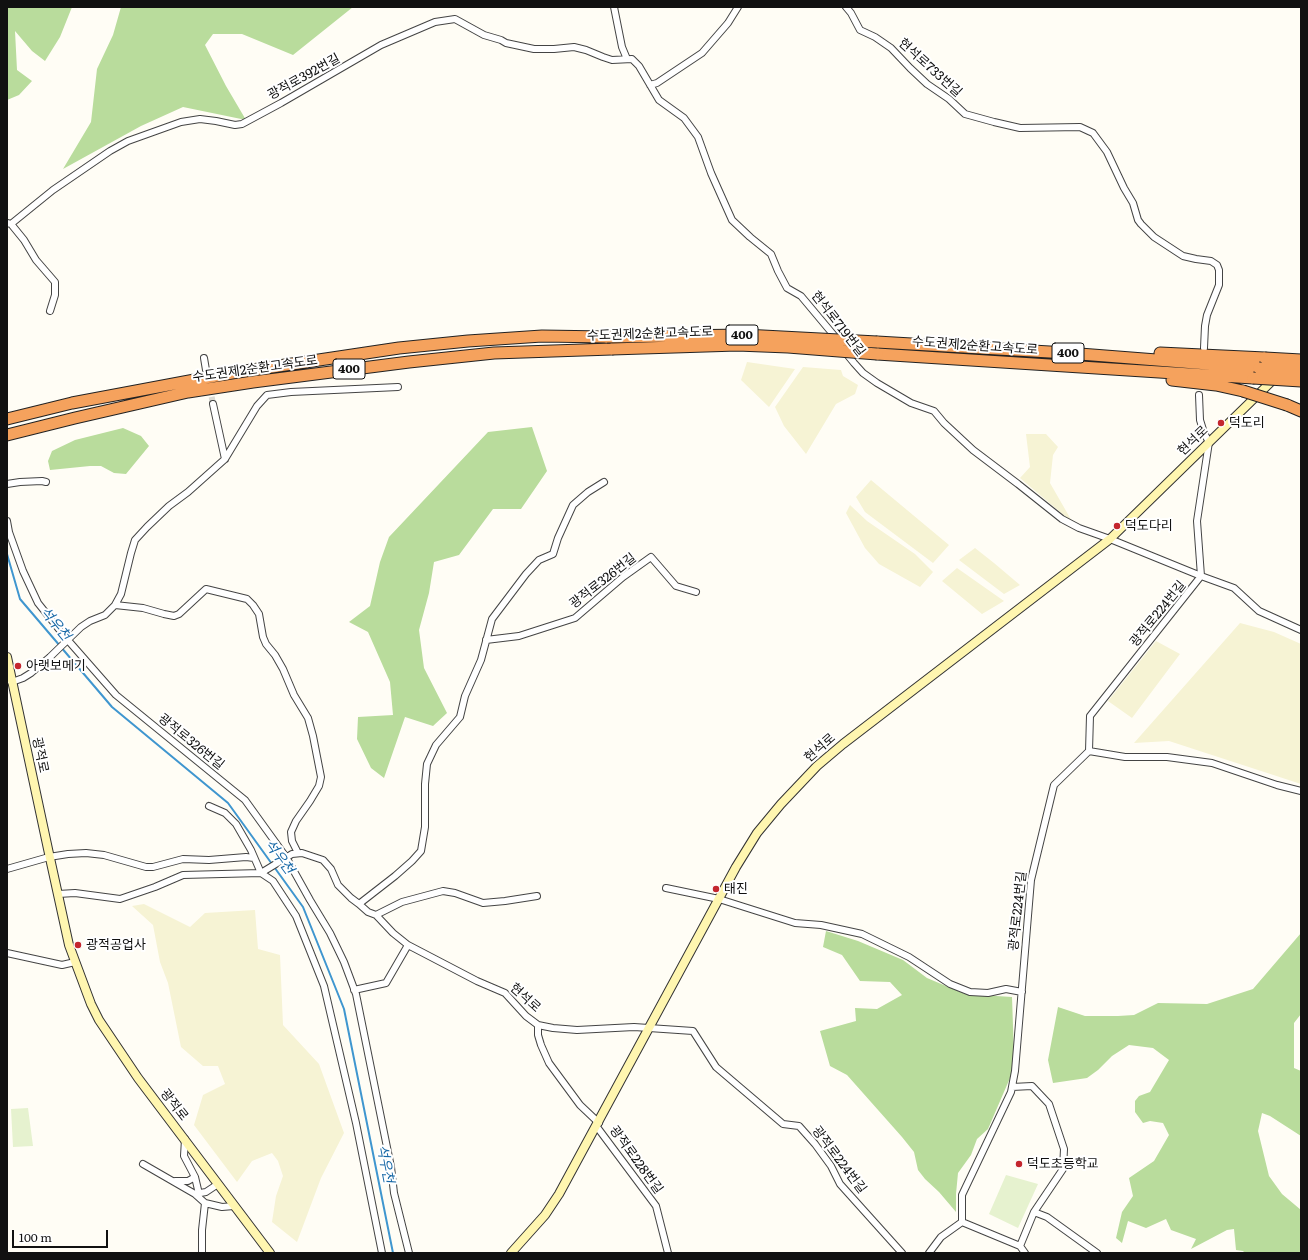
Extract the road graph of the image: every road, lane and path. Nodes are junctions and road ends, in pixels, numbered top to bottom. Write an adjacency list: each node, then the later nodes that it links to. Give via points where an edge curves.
1 (614, 7): 4 (street)
2 (738, 7): 5 (street, via 702,53)
3 (846, 7): 9 (street, 현석로733번길, via 852,13 860,30 891,48 927,84 965,114 1020,128 1080,127 1093,133 1107,152 1141,224 1154,237 1183,256 1211,261 1217,265 1219,285 1207,315)
4 (627, 59): 5 (street, 현석로719번길, via 632,59 639,66); 6 (street, 광적로392번길, via 612,60 574,47 534,49 484,35 455,19 435,22 381,46 242,124 200,119 181,122 128,141 53,190)
5 (650, 85): 30 (street, 현석로719번길, via 658,100 684,118 698,136 732,220 771,254 787,288 801,296 863,373 895,394 934,411 973,450 1062,519)
6 (9, 224): 7 (street, via 55,282 55,295)
7 (50, 311)
8 (877, 348): 13 (highway, 수도권제2순환고속도로 / 400); 14 (highway, 수도권제2순환고속도로 / 400, via 1158,353); 22 (highway, 수도권제2순환고속도로 / 400, bridge, via 744,335 542,336 468,341 399,348 232,373 72,403); 23 (highway, 수도권제2순환고속도로 / 400, bridge, via 737,345 494,353 196,391)
9 (1204, 348)
10 (1301, 352): 24 (street, 현석로)
11 (204, 358): 15 (street)
12 (1301, 360): 14 (highway, bridge)
13 (986, 361): 17 (highway, 수도권제2순환고속도로 / 400, bridge); 21 (highway, bridge, via 1216,385 1243,391)
14 (1262, 363): 16 (highway, bridge)
15 (206, 370)
16 (1301, 370)
17 (1301, 381)
18 (398, 386): 25 (street, via 268,395 257,406)
19 (1199, 395): 24 (street, via 1200,420)
20 (213, 404): 25 (street)
21 (1301, 411)
22 (7, 419)
23 (7, 435)
24 (1209, 442): 30 (street, 현석로); 31 (street, via 1197,521)
25 (225, 459): 33 (street, via 169,506 135,540 121,594)
26 (46, 482): 28 (street)
27 (604, 482): 36 (street, via 573,505 553,554 539,560 526,574 492,619)
28 (7, 484)
29 (7, 521): 35 (street, 광적로326번길, via 23,571 38,603)
30 (1110, 539): 31 (street, 현석로719번길); 51 (street, 현석로, via 817,766 757,833)
31 (1201, 576): 34 (street, 현석로719번길, via 1234,588 1259,611); 39 (street, 광적로224번길, via 1090,716)
32 (696, 592): 36 (street, 광적로326번길, via 676,586 651,557 575,618 519,636)
33 (115, 605): 35 (street, via 105,615 90,621); 42 (street, via 143,608 174,616 206,589 247,599 253,605 259,614 266,644 275,654 308,718 321,777 319,786 291,832)
34 (1301, 630)
35 (68, 640): 38 (street, via 23,678); 43 (street, 광적로326번길, via 116,695 246,800)
36 (486, 640): 52 (street, via 460,717 436,745 427,764 425,827 421,851 395,876)
37 (7, 657): 38 (street, 광적로)
38 (10, 680): 45 (street, 광적로)
39 (1089, 751): 40 (street, via 1125,757 1167,757 1212,763); 58 (street, 광적로224번길, via 1054,785 1031,880)
40 (1301, 791)
41 (209, 806): 44 (street, via 225,813 236,824)
42 (298, 853): 43 (street); 52 (street, via 323,860 331,869 338,886)
43 (286, 857): 47 (street); 57 (street, 광적로326번길, via 330,933)
44 (254, 858): 45 (street, via 183,859 153,868 86,853); 47 (street)
45 (50, 859): 46 (street); 49 (street, 광적로)
46 (7, 869)
47 (263, 872): 49 (street, via 183,875 120,899); 76 (street, via 273,881 296,916 324,986 356,1123)
48 (666, 888): 51 (street)
49 (57, 892): 56 (street, 광적로)
50 (537, 896): 53 (street, via 483,902 443,891 402,902)
51 (719, 899): 58 (street, via 795,923 821,925 862,934 909,957 950,984 970,992 988,993 1006,989); 60 (street, 현석로)
52 (359, 904): 53 (street)
53 (376, 915): 54 (street, 현석로)
54 (408, 945): 57 (street, via 386,983); 59 (street, 현석로, via 505,993)
55 (7, 953): 56 (street, via 62,965)
56 (75, 962): 63 (street, 광적로, via 99,1020 138,1078)
57 (354, 990): 77 (street, 광적로326번길)
58 (1022, 992): 61 (street, 광적로224번길)
59 (538, 1025): 60 (street, via 577,1030 634,1027); 62 (street, 현석로, via 538,1035 549,1063)
60 (649, 1029): 62 (street, 현석로); 80 (street, 광적로224번길, via 693,1031 716,1067 783,1124 799,1126 831,1166 840,1184)
61 (1012, 1087): 71 (street, via 1032,1086 1049,1104 1064,1149 1063,1170); 72 (street, 광적로224번길, via 962,1195)
62 (598, 1125): 78 (street, 현석로, via 552,1205); 79 (street, 광적로228번길, via 656,1206)
63 (185, 1139): 65 (street, via 184,1156); 67 (street, 광적로)
64 (144, 1164): 66 (street)
65 (194, 1177): 66 (street, via 188,1181); 68 (street)
66 (175, 1181): 68 (street)
67 (218, 1184): 68 (street, via 206,1192); 70 (street, 광적로)
68 (197, 1194): 69 (street)
69 (205, 1203): 70 (street, via 222,1207); 74 (street)
70 (234, 1206): 75 (street, 광적로)
71 (1034, 1212): 73 (street); 83 (street, via 1047,1217)
72 (962, 1222): 73 (street); 81 (street, via 941,1237)
73 (1020, 1246): 82 (street)
74 (202, 1253)
75 (270, 1253)
76 (382, 1253)
77 (408, 1253)
78 (511, 1253)
79 (668, 1253)
80 (902, 1253)
81 (928, 1253)
82 (1025, 1253)
83 (1097, 1253)

